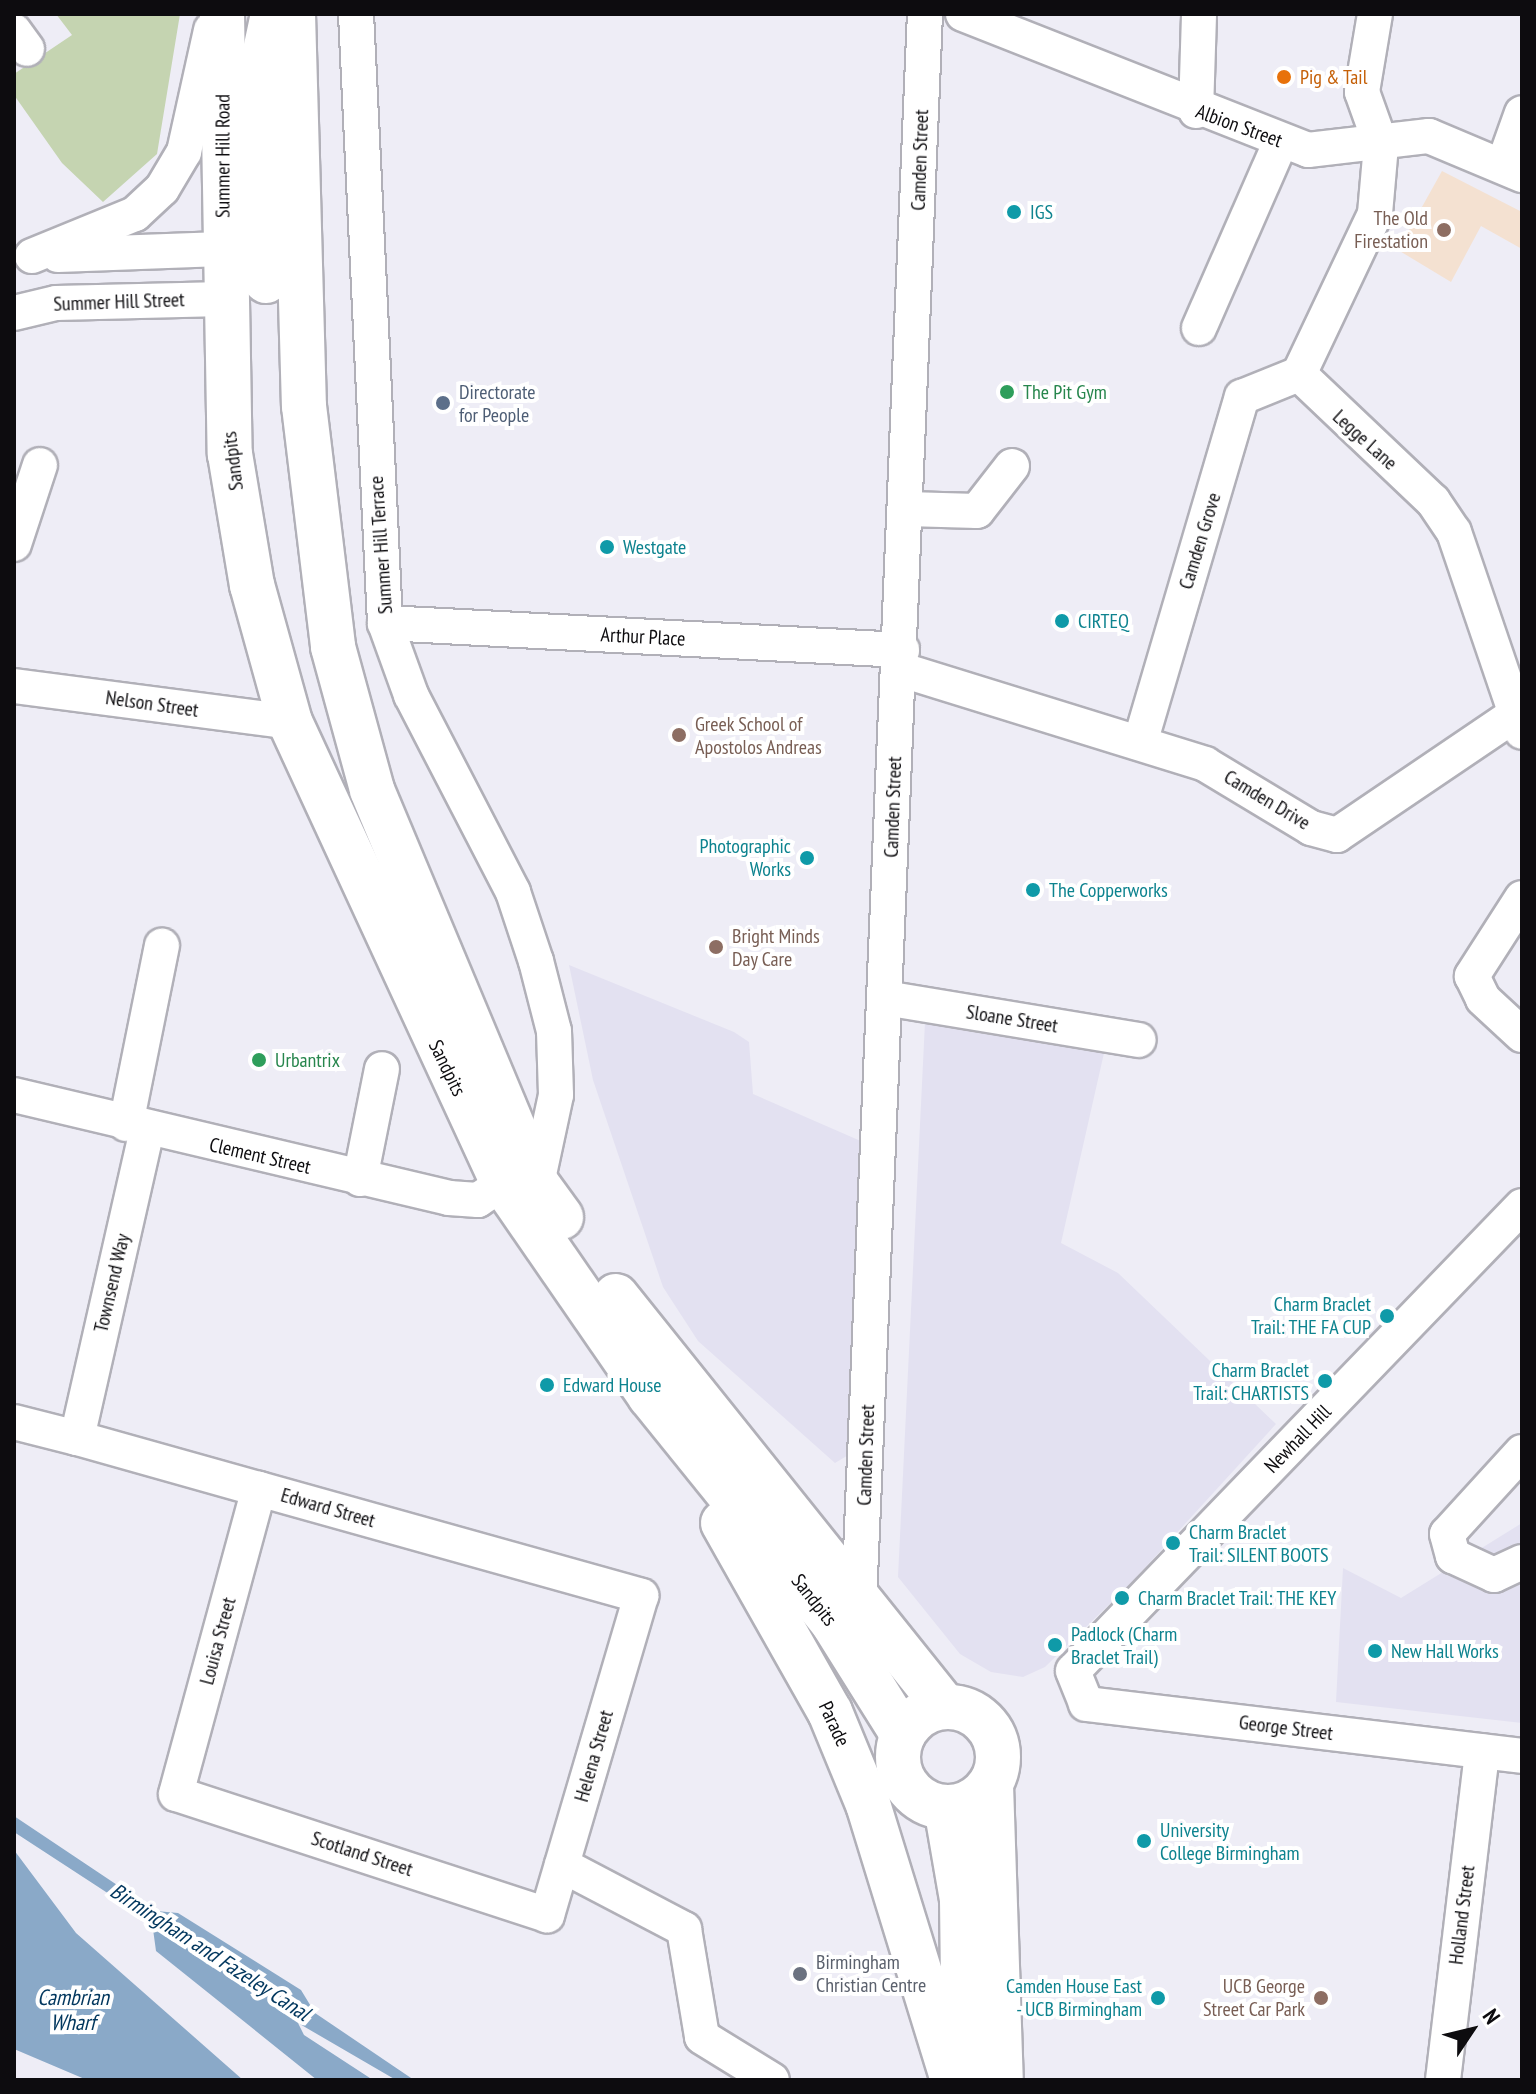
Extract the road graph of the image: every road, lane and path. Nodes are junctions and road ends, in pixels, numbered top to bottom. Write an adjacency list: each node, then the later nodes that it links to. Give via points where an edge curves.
1 (215, 14): 16 (street, via 184,152 162,189 135,214)
2 (222, 14): 15 (main road, Summer Hill Road)
3 (273, 14): 17 (main road, via 262,65)
4 (293, 14): 17 (main road)
5 (356, 14): 26 (street, Summer Hill Terrace)
6 (925, 14): 24 (street, Camden Street)
7 (963, 14): 10 (street, Albion Street)
8 (1199, 14): 10 (street)
9 (1375, 14): 13 (street, via 1362,92)
10 (1196, 111): 12 (street, Albion Street)
11 (1522, 113): 14 (street)
12 (1281, 141): 13 (street, Albion Street, via 1339,152); 20 (street)
13 (1381, 145): 14 (street, Albion Street, via 1453,140); 21 (street, via 1375,214)
14 (1513, 170)
15 (222, 249): 16 (street); 17 (main road); 18 (main road, Summer Hill Road)
16 (23, 258)
17 (281, 281): 18 (main road); 41 (main road, Sandpits, via 333,647 372,790)
18 (224, 299): 19 (street, Summer Hill Street, via 56,303); 29 (main road, Sandpits, via 230,454 252,585)
19 (14, 313)
20 (1199, 328)
21 (1299, 374): 30 (street, Legge Lane, via 1433,501 1454,532); 31 (street, Camden Grove, via 1242,397)
22 (40, 465): 25 (street)
23 (1012, 466): 24 (street, via 977,511)
24 (907, 509): 27 (street, Camden Street)
25 (14, 544)
26 (385, 623): 27 (street, Arthur Place); 41 (street, Summer Hill Terrace, via 411,695 513,892 554,1031 556,1095)
27 (900, 659): 31 (street, Camden Drive); 34 (street, Camden Street)
28 (14, 686): 29 (street, Nelson Street)
29 (290, 722): 41 (main road, Sandpits)
30 (1519, 723): 31 (street, Camden Drive, via 1337,835 1311,828 1205,764)
31 (1140, 743)
32 (1522, 898): 35 (street, via 1472,976 1483,999)
33 (162, 946): 39 (street, Townsend Way)
34 (885, 998): 36 (street, Sloane Street); 50 (street, Camden Street)
35 (1522, 1035)
36 (1139, 1040)
37 (382, 1069): 40 (street)
38 (14, 1095): 39 (street, Clement Street)
39 (137, 1126): 40 (street, Clement Street); 45 (street, Townsend Way)
40 (360, 1179): 41 (street, Clement Street, via 478,1200)
41 (520, 1183): 43 (main road, Sandpits); 50 (main road, Sandpits)
42 (1522, 1206): 51 (street, Newhall Hill)
43 (650, 1396): 53 (main road, Sandpits, via 833,1623); 62 (main road, Parade, via 830,1712 882,1845)
44 (14, 1422): 45 (street, Edward Street)
45 (77, 1438): 47 (street, Edward Street)
46 (1522, 1452): 48 (street, via 1447,1534 1453,1556 1494,1575)
47 (259, 1489): 49 (street, Edward Street); 57 (street, Louisa Street)
48 (1522, 1562)
49 (641, 1596): 59 (street, Helena Street)
50 (859, 1601): 52 (main road, Sandpits)
51 (1073, 1671): 54 (street, George Street, via 1086,1704)
52 (945, 1707): 53 (main road, via 923,1714); 56 (main road, via 971,1712 993,1734 999,1757)
53 (903, 1735): 58 (main road, via 904,1780 929,1803)
54 (1482, 1751): 55 (street, George Street); 65 (street, Holland Street)
55 (1522, 1756)
56 (991, 1785): 58 (main road, via 963,1805); 64 (main road)
57 (176, 1794): 60 (street, Scotland Street)
58 (946, 1807): 63 (main road, via 962,1900)
59 (562, 1865): 60 (street, Helena Street); 61 (street, via 684,1929 702,2037)
60 (547, 1915)
61 (772, 2080)
62 (953, 2080)
63 (964, 2080)
64 (1001, 2080)
65 (1443, 2080)

